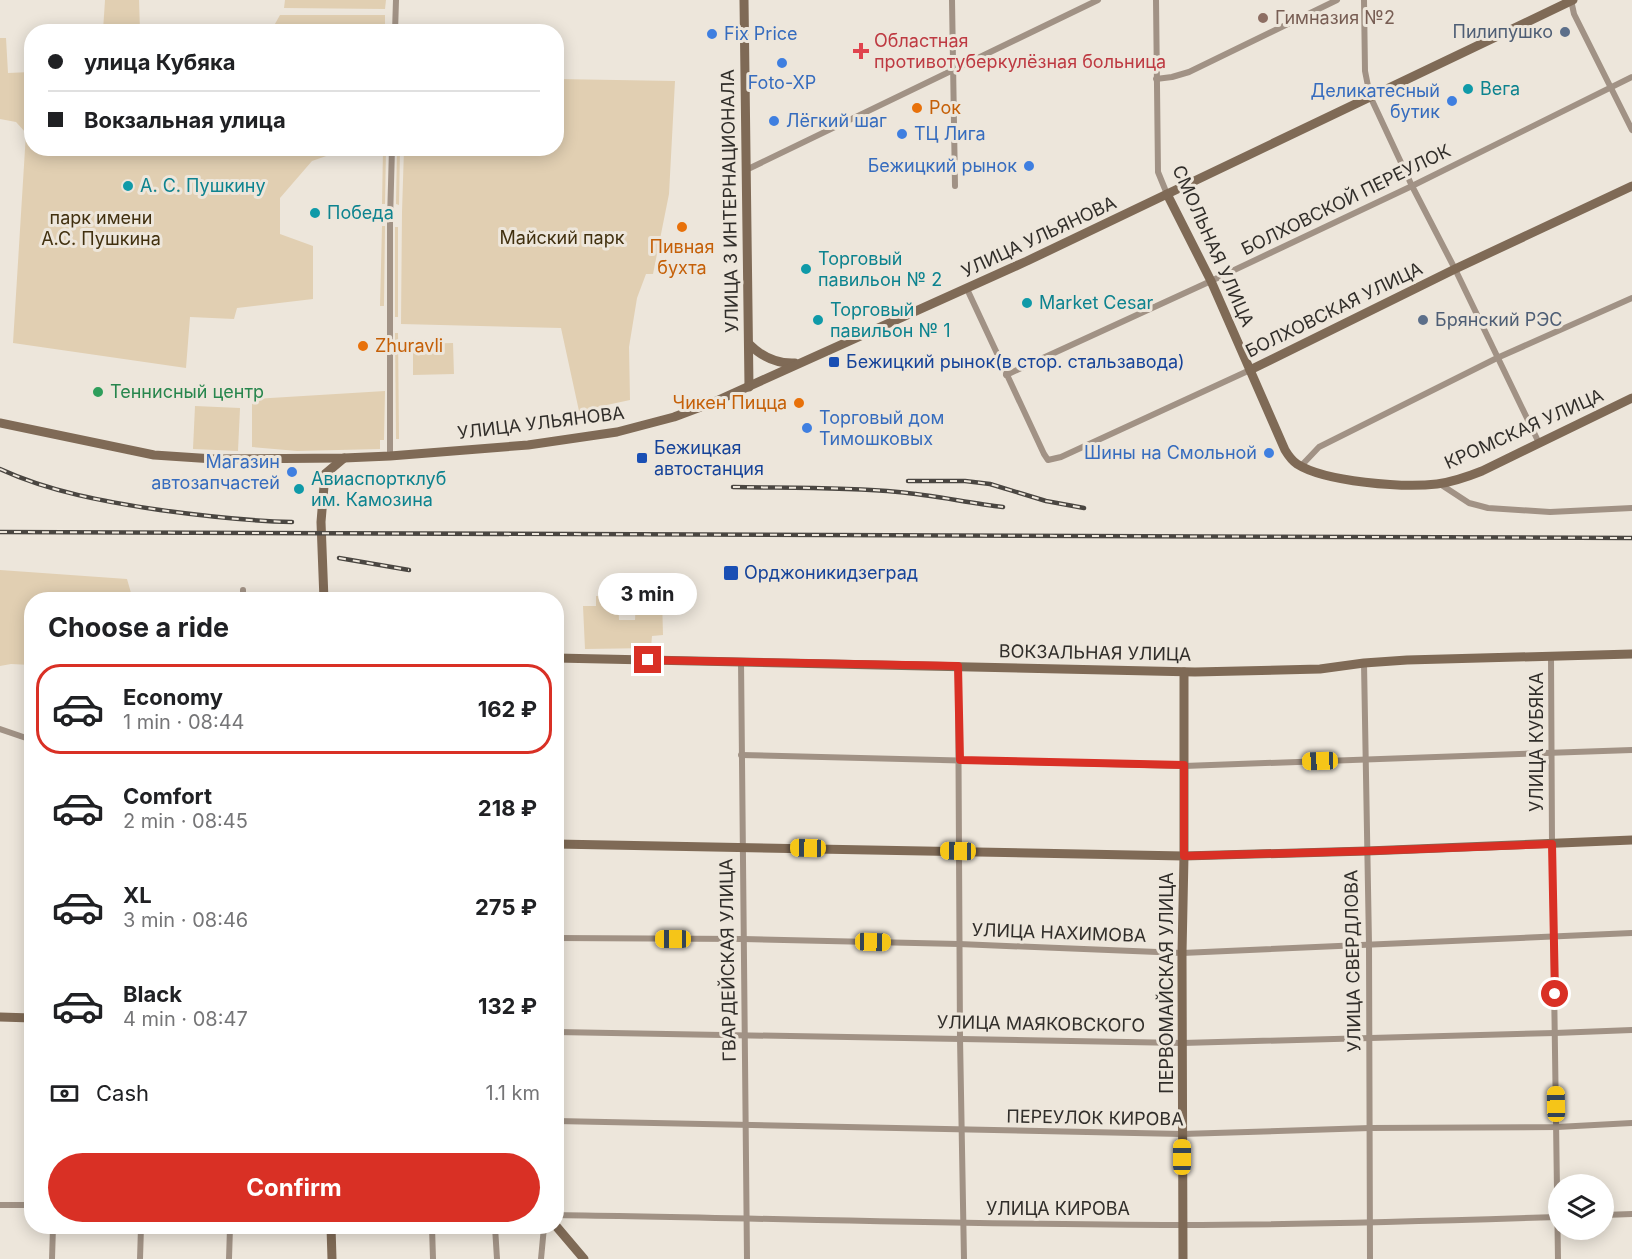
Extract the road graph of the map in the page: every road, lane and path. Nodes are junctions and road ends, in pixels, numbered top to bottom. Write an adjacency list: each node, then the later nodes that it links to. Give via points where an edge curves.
1 (396, 0): 9 (street)
2 (744, 0): 17 (main road, УЛИЦА 3 ИНТЕРНАЦИОНАЛА)
3 (952, 0): 10 (street)
4 (1098, 0): 10 (street)
5 (1156, 0): 12 (street, СМОЛЬНАЯ УЛИЦА)
6 (1337, 0): 12 (street, via 1189,72)
7 (1364, 0): 14 (street, via 1365,71)
8 (1572, 0): 13 (street, via 1574,14); 14 (main road, УЛИЦА УЛЬЯНОВА)
9 (396, 24)
10 (953, 70): 17 (street); 18 (street)
11 (1632, 77): 13 (street, БОЛХОВСКОЙ ПЕРЕУЛОК)
12 (1156, 78): 21 (street, СМОЛЬНАЯ УЛИЦА, via 1158,172)
13 (1610, 87): 15 (street); 19 (street, БОЛХОВСКОЙ ПЕРЕУЛОК)
14 (1370, 96): 19 (street); 21 (main road, УЛИЦА УЛЬЯНОВА)
15 (1632, 130)
16 (392, 156): 35 (street)
17 (746, 170): 26 (main road, УЛИЦА 3 ИНТЕРНАЦИОНАЛА)
18 (955, 186)
19 (1412, 186): 22 (street); 23 (street, БОЛХОВСКОЙ ПЕРЕУЛОК)
20 (1632, 186): 22 (main road, БОЛХОВСКАЯ УЛИЦА)
21 (1167, 194): 23 (main road, СМОЛЬНАЯ УЛИЦА); 24 (main road, УЛИЦА УЛЬЯНОВА)
22 (1455, 269): 27 (street); 29 (main road, БОЛХОВСКАЯ УЛИЦА)
23 (1211, 281): 29 (main road, СМОЛЬНАЯ УЛИЦА); 30 (street, БОЛХОВСКОЙ ПЕРЕУЛОК)
24 (967, 289): 28 (main road, УЛИЦА УЛЬЯНОВА); 30 (street)
25 (1632, 298): 27 (street)
26 (749, 344): 28 (main road, УЛИЦА 3 ИНТЕРНАЦИОНАЛА, via 769,359); 31 (main road)
27 (1497, 358): 34 (street); 39 (street, via 1319,447)
28 (801, 363): 31 (main road, УЛИЦА УЛЬЯНОВА)
29 (1250, 370): 30 (street, БОЛХОВСКАЯ УЛИЦА, via 1048,460); 36 (main road, СМОЛЬНАЯ УЛИЦА)
30 (1006, 375)
31 (749, 387): 35 (main road, УЛИЦА УЛЬЯНОВА, via 674,417 617,432 528,445)
32 (1632, 398): 34 (main road, КРОМСКАЯ УЛИЦА)
33 (0, 423): 37 (main road, УЛИЦА УЛЬЯНОВА, via 154,455 205,459)
34 (1539, 442): 41 (main road, КРОМСКАЯ УЛИЦА, via 1468,477)
35 (390, 456): 38 (main road, УЛИЦА УЛЬЯНОВА)
36 (1290, 457): 39 (main road, КРОМСКАЯ УЛИЦА)
37 (310, 458): 38 (main road, УЛИЦА УЛЬЯНОВА); 40 (main road)
38 (344, 458): 40 (main road)
39 (1301, 466): 41 (main road, КРОМСКАЯ УЛИЦА, via 1351,481)
40 (325, 474): 43 (main road, via 321,522)
41 (1440, 484): 42 (street, via 1469,504 1488,508 1550,512)
42 (1632, 508)
43 (324, 592)
44 (1632, 654): 45 (main road, ВОКЗАЛЬНАЯ УЛИЦА)
45 (1551, 656): 48 (main road, ВОКЗАЛЬНАЯ УЛИЦА); 54 (street, УЛИЦА КУБЯКА)
46 (564, 658): 47 (main road, ВОКЗАЛЬНАЯ УЛИЦА)
47 (741, 661): 49 (main road, ВОКЗАЛЬНАЯ УЛИЦА); 55 (street, ГВАРДЕЙСКАЯ УЛИЦА)
48 (1364, 663): 50 (main road, ВОКЗАЛЬНАЯ УЛИЦА, via 1310,670); 57 (street, УЛИЦА СВЕРДЛОВА)
49 (958, 666): 50 (main road, ВОКЗАЛЬНАЯ УЛИЦА); 56 (street)
50 (1184, 672): 58 (main road, ПЕРВОМАЙСКАЯ УЛИЦА)
51 (0, 729): 52 (street)
52 (24, 737)
53 (1632, 750): 54 (street)
54 (1552, 753): 57 (street); 61 (street, УЛИЦА КУБЯКА)
55 (741, 755): 56 (street); 62 (street, ГВАРДЕЙСКАЯ УЛИЦА)
56 (960, 760): 58 (street); 63 (street)
57 (1366, 760): 58 (street); 64 (street, УЛИЦА СВЕРДЛОВА)
58 (1184, 765): 65 (main road, ПЕРВОМАЙСКАЯ УЛИЦА)
59 (1632, 840): 61 (main road)
60 (564, 844): 62 (main road)
61 (1552, 844): 64 (main road); 67 (street, УЛИЦА КУБЯКА)
62 (741, 847): 63 (main road); 69 (street, ГВАРДЕЙСКАЯ УЛИЦА)
63 (958, 851): 65 (main road); 70 (street)
64 (1367, 851): 65 (main road); 71 (street, УЛИЦА СВЕРДЛОВА)
65 (1184, 856): 72 (main road, ПЕРВОМАЙСКАЯ УЛИЦА)
66 (1632, 933): 67 (street, УЛИЦА НАХИМОВА)
67 (1555, 935): 71 (street, УЛИЦА НАХИМОВА); 77 (street, УЛИЦА КУБЯКА)
68 (564, 938): 69 (street, УЛИЦА НАХИМОВА)
69 (742, 939): 70 (street, УЛИЦА НАХИМОВА); 78 (street, ГВАРДЕЙСКАЯ УЛИЦА)
70 (959, 944): 72 (street, УЛИЦА НАХИМОВА); 79 (street)
71 (1369, 944): 72 (street, УЛИЦА НАХИМОВА); 80 (street, УЛИЦА СВЕРДЛОВА)
72 (1182, 953): 81 (main road, ПЕРВОМАЙСКАЯ УЛИЦА)
73 (0, 1017): 74 (main road)
74 (24, 1018)
75 (1632, 1030): 77 (street, УЛИЦА МАЯКОВСКОГО)
76 (564, 1032): 78 (street, УЛИЦА МАЯКОВСКОГО)
77 (1556, 1033): 80 (street, УЛИЦА МАЯКОВСКОГО); 85 (street, УЛИЦА КУБЯКА)
78 (744, 1036): 79 (street, УЛИЦА МАЯКОВСКОГО); 84 (street, ГВАРДЕЙСКАЯ УЛИЦА)
79 (960, 1038): 81 (street, УЛИЦА МАЯКОВСКОГО); 87 (street)
80 (1368, 1038): 81 (street, УЛИЦА МАЯКОВСКОГО); 86 (street, УЛИЦА СВЕРДЛОВА)
81 (1182, 1043): 88 (main road, ПЕРВОМАЙСКАЯ УЛИЦА)
82 (564, 1120): 84 (street, ПЕРЕУЛОК КИРОВА)
83 (1632, 1124): 85 (street, ПЕРЕУЛОК КИРОВА)
84 (745, 1125): 87 (street, ПЕРЕУЛОК КИРОВА); 96 (street, ГВАРДЕЙСКАЯ УЛИЦА)
85 (1557, 1127): 86 (street, ПЕРЕУЛОК КИРОВА); 89 (street, УЛИЦА КУБЯКА)
86 (1370, 1128): 88 (street, ПЕРЕУЛОК КИРОВА); 97 (street, УЛИЦА СВЕРДЛОВА)
87 (962, 1130): 88 (street, ПЕРЕУЛОК КИРОВА); 98 (street)
88 (1182, 1134): 99 (main road, ПЕРВОМАЙСКАЯ УЛИЦА)
89 (1558, 1174)
90 (0, 1205): 91 (street)
91 (24, 1206)
92 (1632, 1214): 94 (street)
93 (564, 1215): 96 (street, УЛИЦА КИРОВА)
94 (1614, 1215)
95 (1548, 1217): 97 (street, УЛИЦА КИРОВА)
96 (746, 1218): 98 (street, УЛИЦА КИРОВА); 117 (street, ГВАРДЕЙСКАЯ УЛИЦА)
97 (1369, 1223): 99 (street, УЛИЦА КИРОВА); 120 (street, УЛИЦА СВЕРДЛОВА)
98 (963, 1224): 99 (street, УЛИЦА КИРОВА); 118 (street)
99 (1182, 1225): 119 (main road, ПЕРВОМАЙСКАЯ УЛИЦА)
100 (53, 1234): 109 (street)
101 (141, 1234): 110 (street)
102 (230, 1234): 111 (street)
103 (331, 1234): 112 (main road)
104 (432, 1234): 113 (street)
105 (495, 1234): 114 (street)
106 (543, 1234): 115 (street)
107 (563, 1234): 116 (main road)
108 (1558, 1240): 121 (street, УЛИЦА КУБЯКА)
109 (52, 1259)
110 (140, 1259)
111 (229, 1259)
112 (332, 1259)
113 (433, 1259)
114 (497, 1259)
115 (540, 1259)
116 (584, 1259)
117 (747, 1259)
118 (964, 1259)
119 (1183, 1259)
120 (1370, 1259)
121 (1558, 1259)

